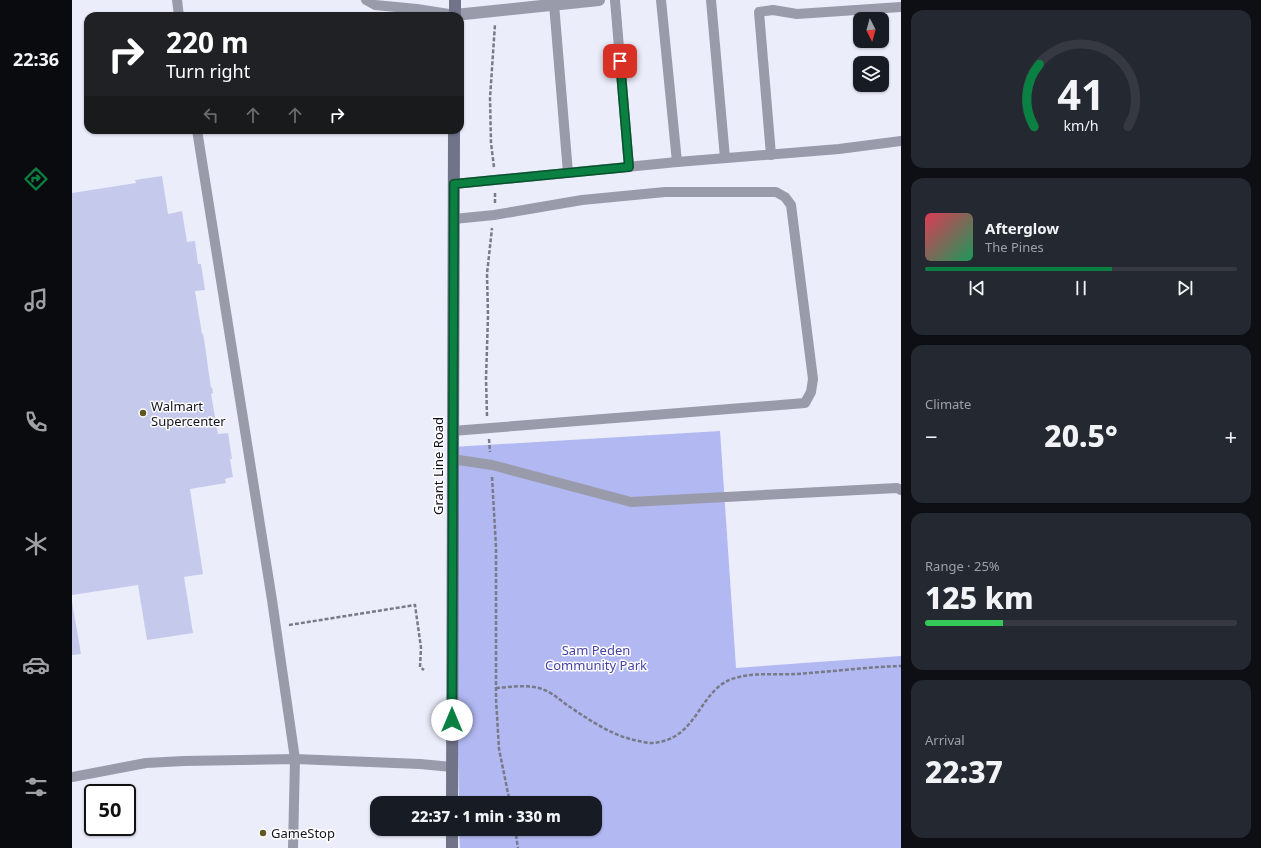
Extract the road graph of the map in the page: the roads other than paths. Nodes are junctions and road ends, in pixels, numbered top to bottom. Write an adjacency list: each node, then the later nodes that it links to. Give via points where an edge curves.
1 (177, 0): 11 (lane)
2 (366, 0): 12 (lane, via 375,5)
3 (455, 0): 13 (main road)
4 (599, 0): 9 (street)
5 (615, 0): 21 (lane)
6 (661, 0): 20 (lane)
7 (711, 0): 19 (lane)
8 (536, 3): 9 (street); 14 (street)
9 (554, 4): 22 (lane)
10 (901, 6): 18 (lane, via 797,14 773,10 758,12)
11 (178, 12)
12 (436, 12)
13 (455, 12)
14 (464, 14)
15 (198, 134): 28 (lane)
16 (454, 134): 23 (main road, Grant Line Road)
17 (901, 141): 18 (lane)
18 (771, 154): 19 (lane)
19 (725, 158): 20 (lane)
20 (677, 162): 21 (lane)
21 (629, 167): 22 (lane)
22 (568, 174): 23 (lane)
23 (454, 184): 24 (main road, Grant Line Road)
24 (454, 219): 25 (main road, Grant Line Road); 25 (lane, via 582,200 665,192 776,192 785,197 790,205 813,379 806,403)
25 (452, 431): 26 (main road, Grant Line Road)
26 (452, 459): 27 (lane, via 492,464 631,502 897,488); 29 (main road, Grant Line Road)
27 (901, 490)
28 (295, 759): 29 (lane); 30 (lane, via 146,763); 33 (lane)
29 (452, 767): 31 (main road, Grant Line Road)
30 (72, 777)
31 (452, 796)
32 (452, 836): 34 (main road)
33 (292, 848)
34 (452, 848)

